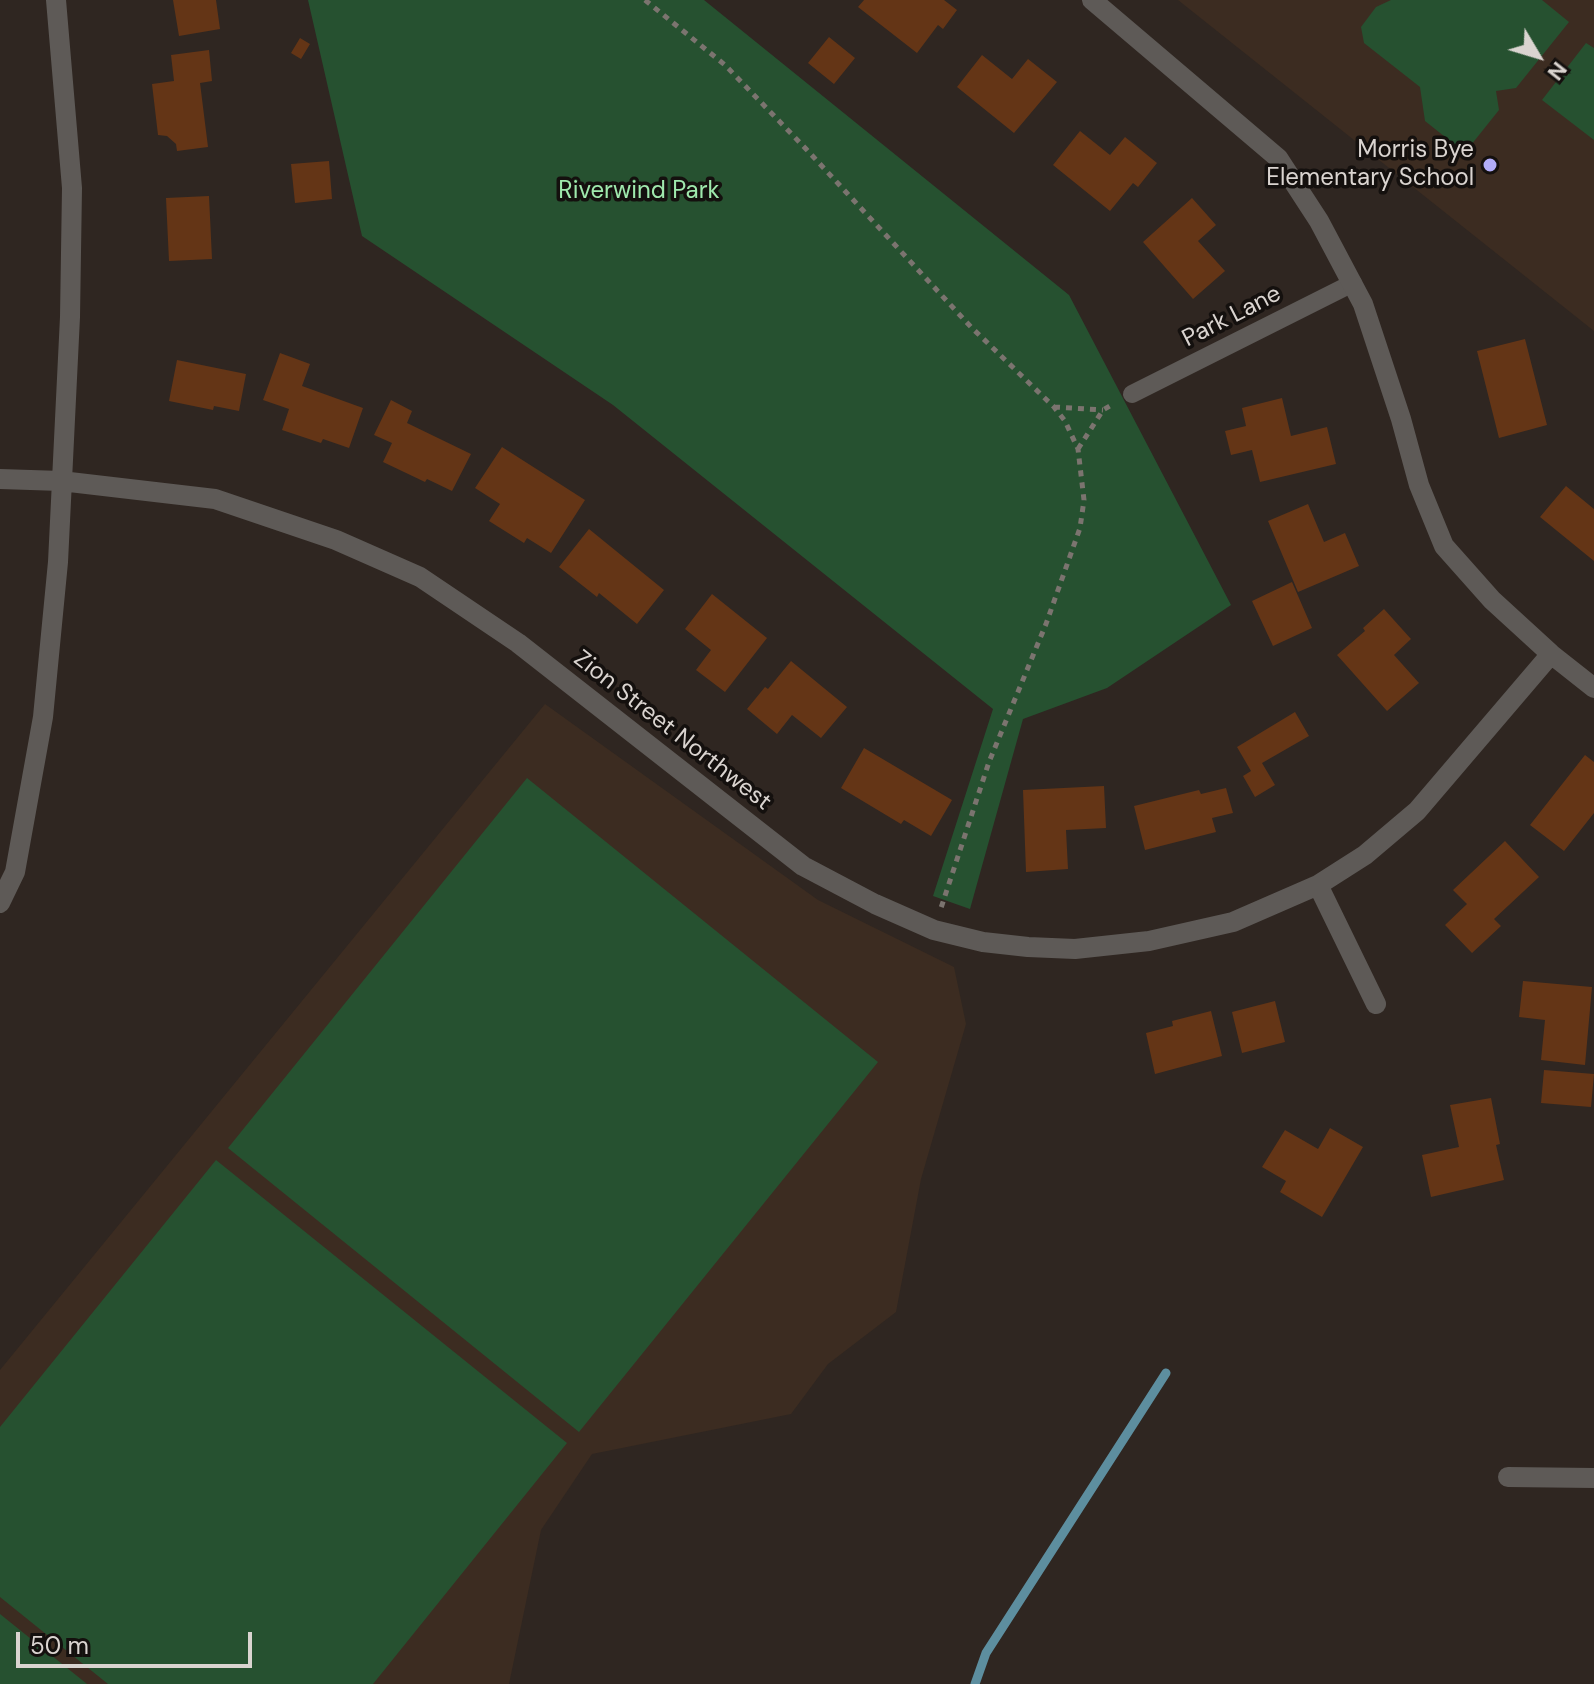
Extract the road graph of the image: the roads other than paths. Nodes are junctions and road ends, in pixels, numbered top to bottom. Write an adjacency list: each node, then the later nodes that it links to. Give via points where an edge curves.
1 (56, 0): 6 (street, via 72,188)
2 (1092, 0): 3 (street, via 1278,158)
3 (1353, 283): 4 (lane, Park Lane); 7 (street, via 1444,546)
4 (1132, 394)
5 (0, 479): 6 (street, Zion Street Northwest)
6 (61, 481): 9 (street, Zion Street Northwest, via 215,499 336,540 420,577 518,643 803,866 934,930 1028,947 1108,947 1233,922); 10 (street, via 43,717 15,872)
7 (1551, 654): 8 (street); 9 (street, Zion Street Northwest, via 1417,811 1365,855)
8 (1594, 688)
9 (1318, 885): 11 (street)
10 (0, 903)
11 (1376, 1004)
12 (1508, 1477): 13 (street)
13 (1594, 1478)

